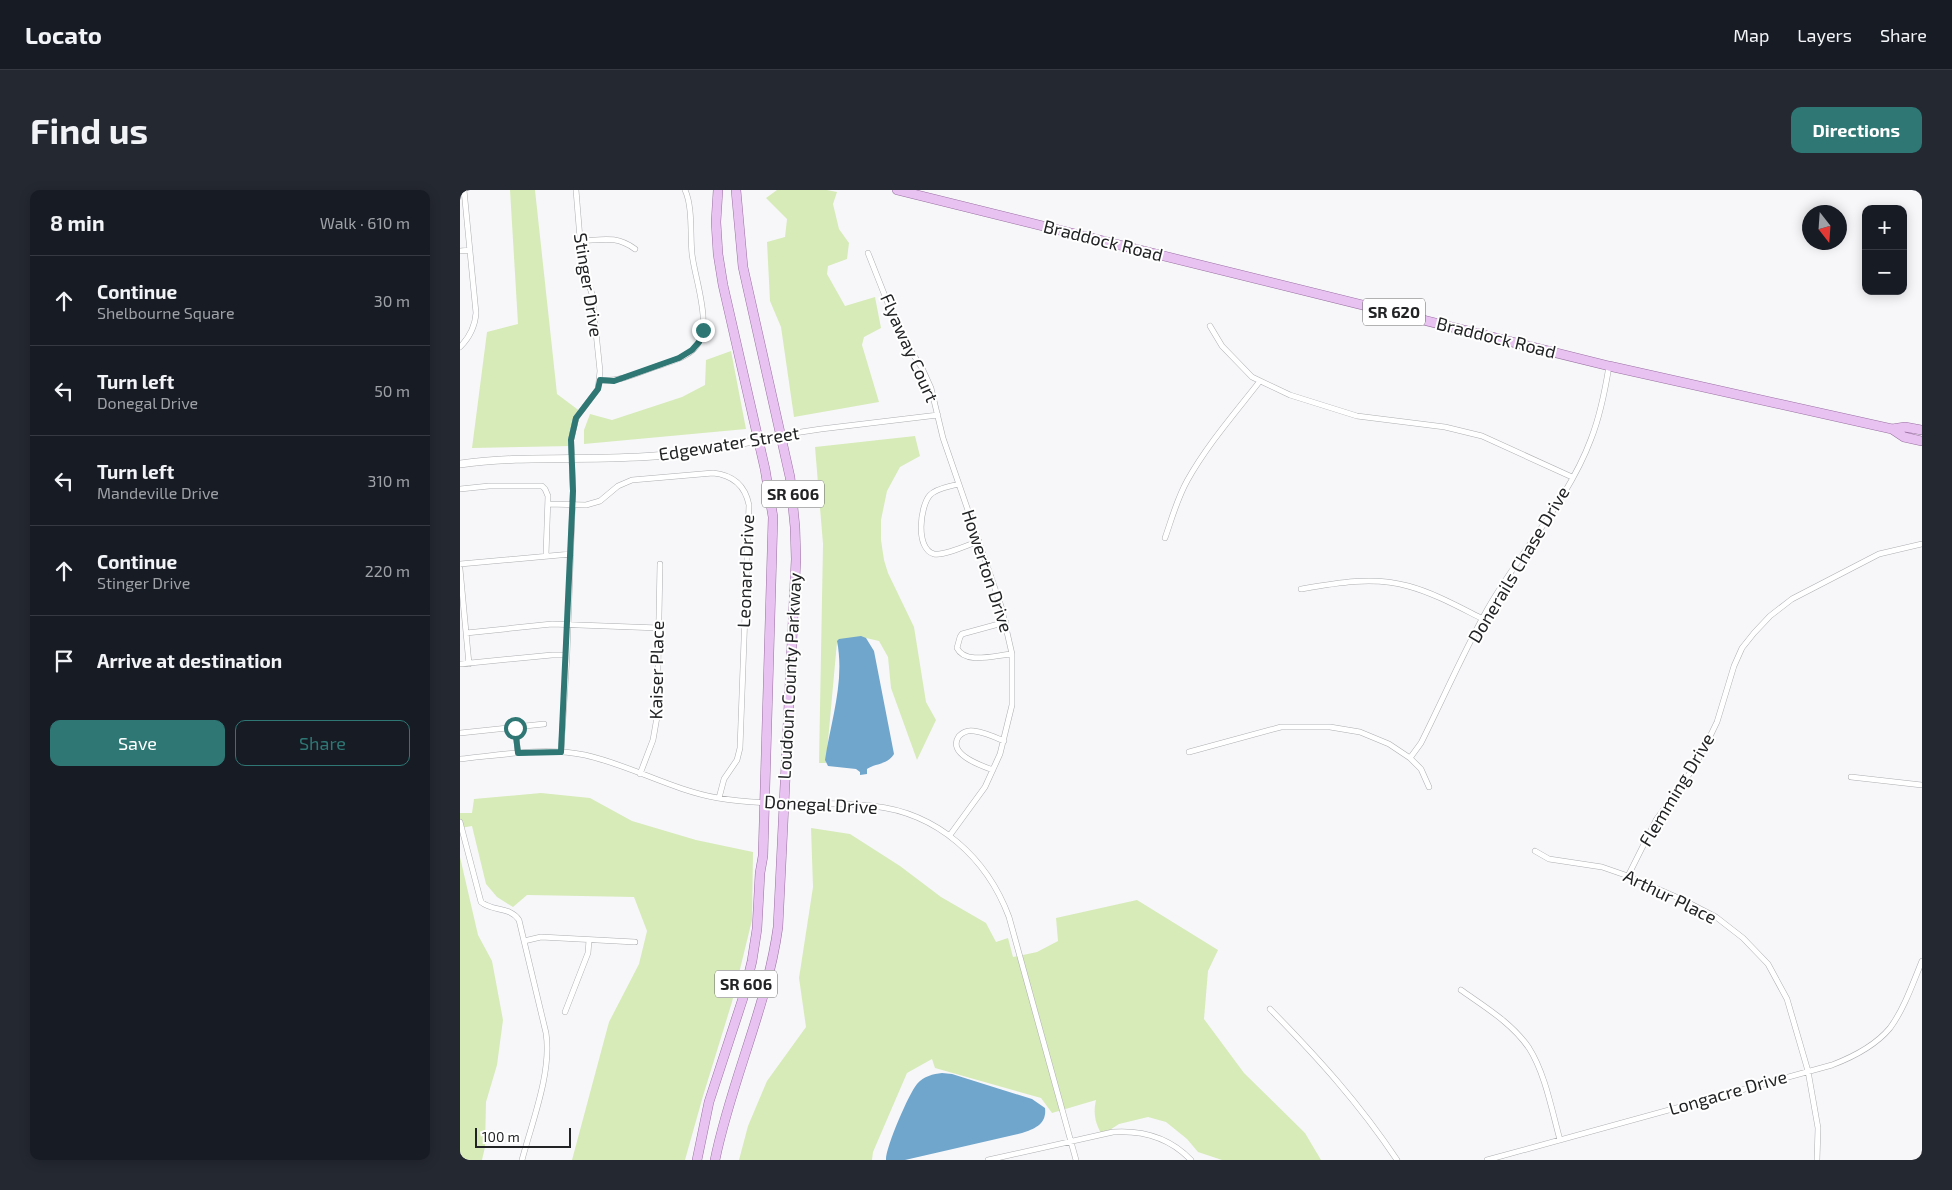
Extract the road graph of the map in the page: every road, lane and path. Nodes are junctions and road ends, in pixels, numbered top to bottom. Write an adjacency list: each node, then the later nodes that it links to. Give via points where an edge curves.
1 (464, 190): 9 (street)
2 (576, 190): 7 (street, Stinger Drive)
3 (685, 190): 15 (street, via 689,200 693,266 704,320 699,342 679,358 614,381)
4 (718, 190): 21 (main road, Loudoun County Parkway / SR 606, via 716,222 720,261)
5 (736, 190): 20 (main road, Loudoun County Parkway / SR 606, via 743,267)
6 (898, 190): 14 (main road, Braddock Road / SR 620)
7 (580, 241): 8 (street, via 614,239); 15 (street, Stinger Drive, via 582,263 592,294)
8 (634, 248)
9 (470, 250): 10 (street); 13 (street, via 475,323 468,340)
10 (460, 251)
11 (868, 253): 17 (street, Flyaway Court, via 900,334 931,388)
12 (1210, 326): 16 (street, via 1233,360 1252,378)
13 (460, 347)
14 (1609, 366): 18 (main road, Braddock Road / SR 620); 25 (street, Donerails Chase Drive, via 1591,440)
15 (600, 380): 23 (street, via 598,389 573,425)
16 (1260, 381): 25 (street, via 1290,395 1357,416 1445,427 1482,436); 30 (street, via 1187,480)
17 (938, 415): 20 (street, Edgewater Street, via 821,428); 26 (street, Howerton Drive)
18 (1892, 429): 19 (main road, Braddock Road / SR 620); 22 (main road, Braddock Road / SR 620, via 1904,438)
19 (1922, 430)
20 (782, 436): 21 (street, Edgewater Street); 64 (main road, Loudoun County Parkway / SR 606, via 794,496 796,559)
21 (758, 440): 23 (street, Edgewater Street, via 687,453); 63 (main road, Loudoun County Parkway / SR 606, via 773,518)
22 (1922, 441)
23 (573, 458): 24 (street, Edgewater Street); 29 (street)
24 (460, 464)
25 (1572, 477): 39 (street, Donerails Chase Drive, via 1553,512)
26 (958, 484): 31 (street, Howerton Drive); 31 (street, via 937,491 928,498 923,513 922,544 930,552 940,554)
27 (460, 489): 28 (street, via 537,485 548,492)
28 (548, 504): 29 (street, Leonard Drive); 34 (street)
29 (572, 505): 33 (street); 62 (street, Leonard Drive, via 594,504 632,480 713,472 734,479 744,490 748,505 740,748 737,760 724,779)
30 (1165, 538)
31 (979, 541): 40 (street, Howerton Drive)
32 (1922, 544): 68 (street, Flemming Drive, via 1878,554 1792,599 1754,633 1734,666 1717,722 1703,751 1656,820)
33 (571, 554): 34 (street); 41 (street)
34 (546, 555): 35 (street)
35 (460, 564)
36 (660, 564): 42 (street, Kaiser Place)
37 (460, 569): 43 (street)
38 (1300, 589): 39 (street, via 1348,581 1408,586)
39 (1482, 619): 55 (street, Donerails Chase Drive, via 1418,749)
40 (1006, 622): 44 (street, Howerton Drive); 44 (street, via 962,634 957,648 962,655 971,658)
41 (568, 624): 42 (street); 43 (street); 45 (street)
42 (659, 628): 58 (street, Kaiser Place, via 656,729)
43 (466, 633): 47 (street)
44 (1012, 654): 51 (street, Howerton Drive, via 1012,705)
45 (567, 655): 47 (street); 52 (street)
46 (460, 664): 47 (street)
47 (469, 664)
48 (544, 724): 49 (street)
49 (515, 728): 50 (street); 54 (street)
50 (460, 733)
51 (1004, 740): 57 (street, Howerton Drive); 57 (street, via 972,731 958,738 957,746 963,757)
52 (561, 752): 54 (street, Donegal Drive); 58 (street, Donegal Drive, via 600,759)
53 (1189, 752): 55 (street, via 1281,727 1330,728 1360,732 1389,744)
54 (518, 753): 56 (street, Donegal Drive)
55 (1410, 758): 61 (street, via 1421,769)
56 (460, 759)
57 (993, 770): 66 (street, Howerton Drive, via 975,803)
58 (640, 774): 62 (street, Donegal Drive)
59 (1851, 777): 60 (street)
60 (1922, 784)
61 (1428, 788)
62 (719, 798): 63 (street, Donegal Drive)
63 (765, 803): 64 (street, Donegal Drive); 80 (main road, Loudoun County Parkway / SR 606, via 752,961 709,1102)
64 (784, 804): 66 (street, Donegal Drive, via 891,809 923,820); 81 (main road, Loudoun County Parkway / SR 606, via 775,952)
65 (460, 822): 70 (street, via 478,897 485,905 507,910 516,916)
66 (950, 835): 78 (street, Donegal Drive, via 984,869 1003,900)
67 (1535, 851): 68 (street, Arthur Place, via 1549,859 1596,865)
68 (1628, 876): 76 (street, Arthur Place, via 1716,917 1743,938 1768,964 1787,999)
69 (589, 940): 70 (street, via 540,937); 71 (street); 75 (street, via 588,953)
70 (524, 941): 79 (street, via 546,1032 548,1056)
71 (635, 942)
72 (1922, 961): 76 (street, Longacre Drive, via 1890,1028 1854,1056 1832,1066)
73 (1461, 990): 77 (street, via 1499,1016 1529,1048)
74 (1270, 1009): 85 (street, via 1347,1091)
75 (565, 1012)
76 (1808, 1071): 77 (street, Longacre Drive); 87 (street, Arthur Place, via 1818,1128)
77 (1560, 1140): 86 (street, Longacre Drive)
78 (1071, 1142): 82 (street); 83 (street, Donegal Drive); 84 (street, via 1113,1132 1137,1132 1167,1141)
79 (522, 1160)
80 (697, 1160)
81 (715, 1160)
82 (988, 1160)
83 (1076, 1160)
84 (1191, 1160)
85 (1398, 1160)
86 (1487, 1160)
87 (1817, 1160)

